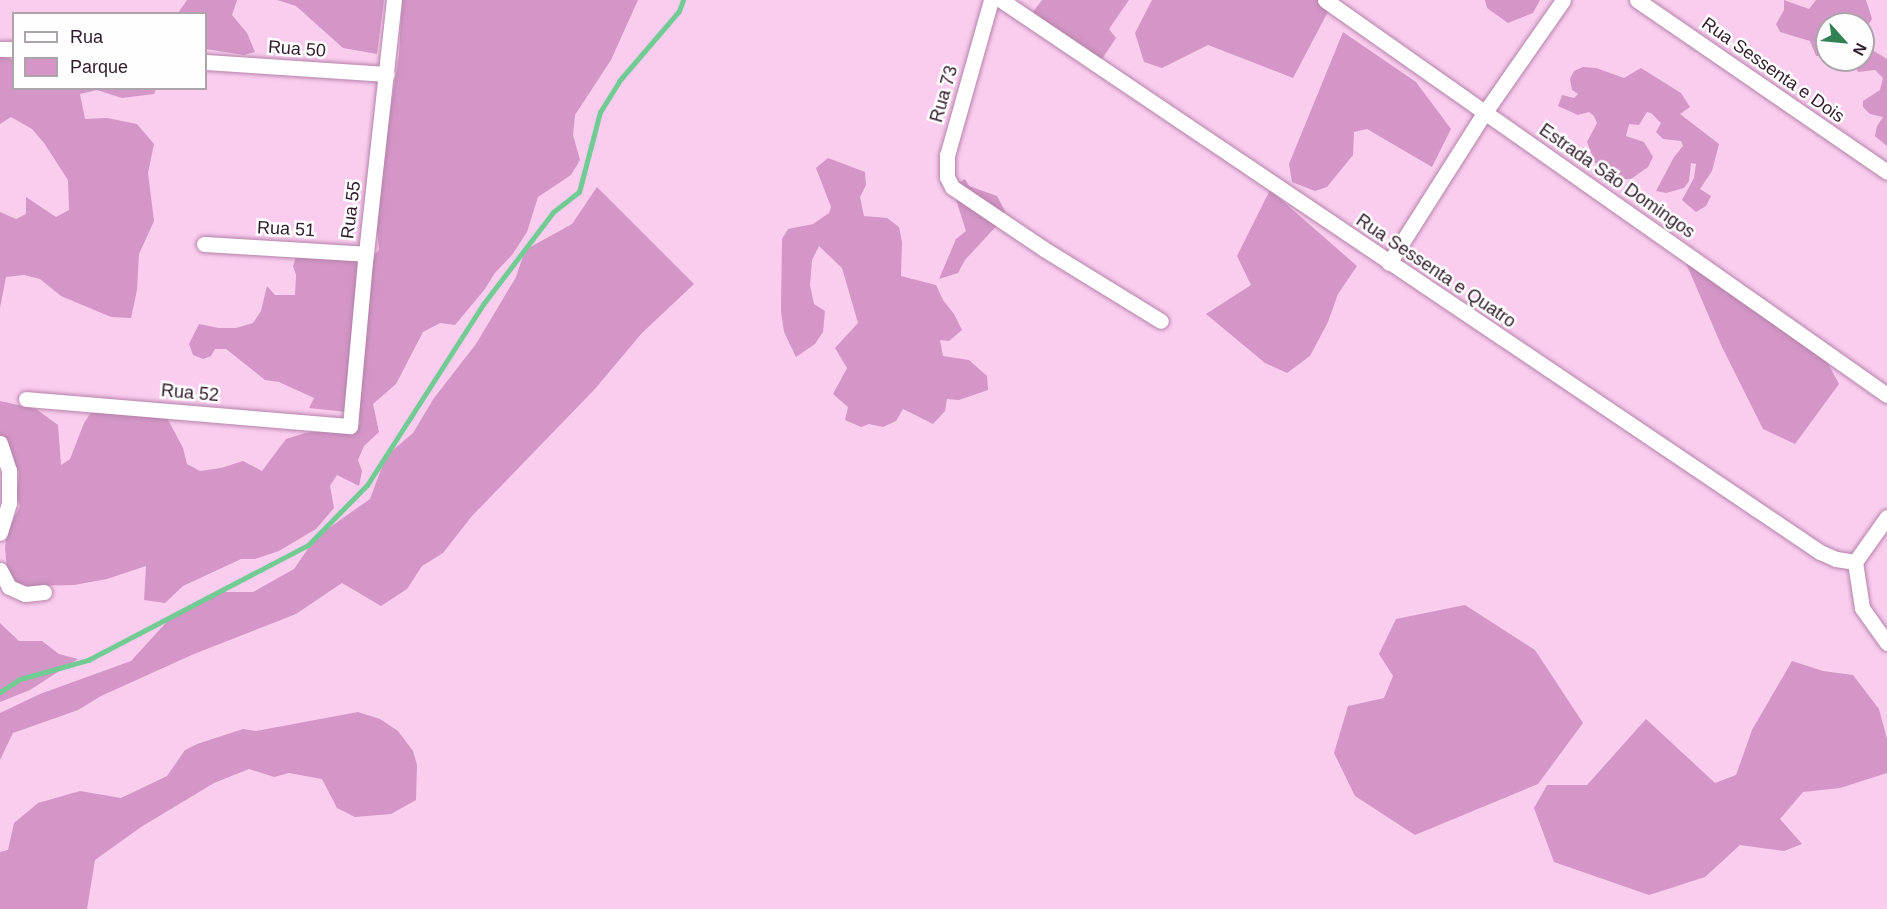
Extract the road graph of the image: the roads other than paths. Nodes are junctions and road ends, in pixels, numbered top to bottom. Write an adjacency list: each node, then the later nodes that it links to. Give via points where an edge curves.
1 (394, 0): 8 (street, Rua 55)
2 (991, 0): 14 (street, Rua 73, via 947,154 947,177 952,187)
3 (1001, 0): 13 (street, Rua Sessenta e Quatro)
4 (1325, 0): 9 (street, Estrada São Domingos)
5 (1563, 0): 9 (street)
6 (1637, 0): 10 (street, Rua Sessenta e Dois)
7 (207, 62): 8 (street, Rua 50)
8 (387, 74): 12 (street, Rua 55)
9 (1485, 112): 13 (street); 15 (street, Estrada São Domingos)
10 (1887, 172)
11 (204, 244): 12 (street, Rua 51)
12 (366, 254): 17 (street, Rua 55)
13 (1389, 263): 21 (street, Rua Sessenta e Quatro, via 1820,552)
14 (1161, 321)
15 (1887, 395)
16 (26, 399): 17 (street, Rua 52)
17 (350, 426)
18 (0, 443): 20 (street, via 9,470 9,503)
19 (1887, 517): 21 (street)
20 (0, 533)
21 (1855, 562): 24 (street, via 1862,608)
22 (0, 570): 23 (street, via 9,587 26,594)
23 (44, 592)
24 (1887, 643)

